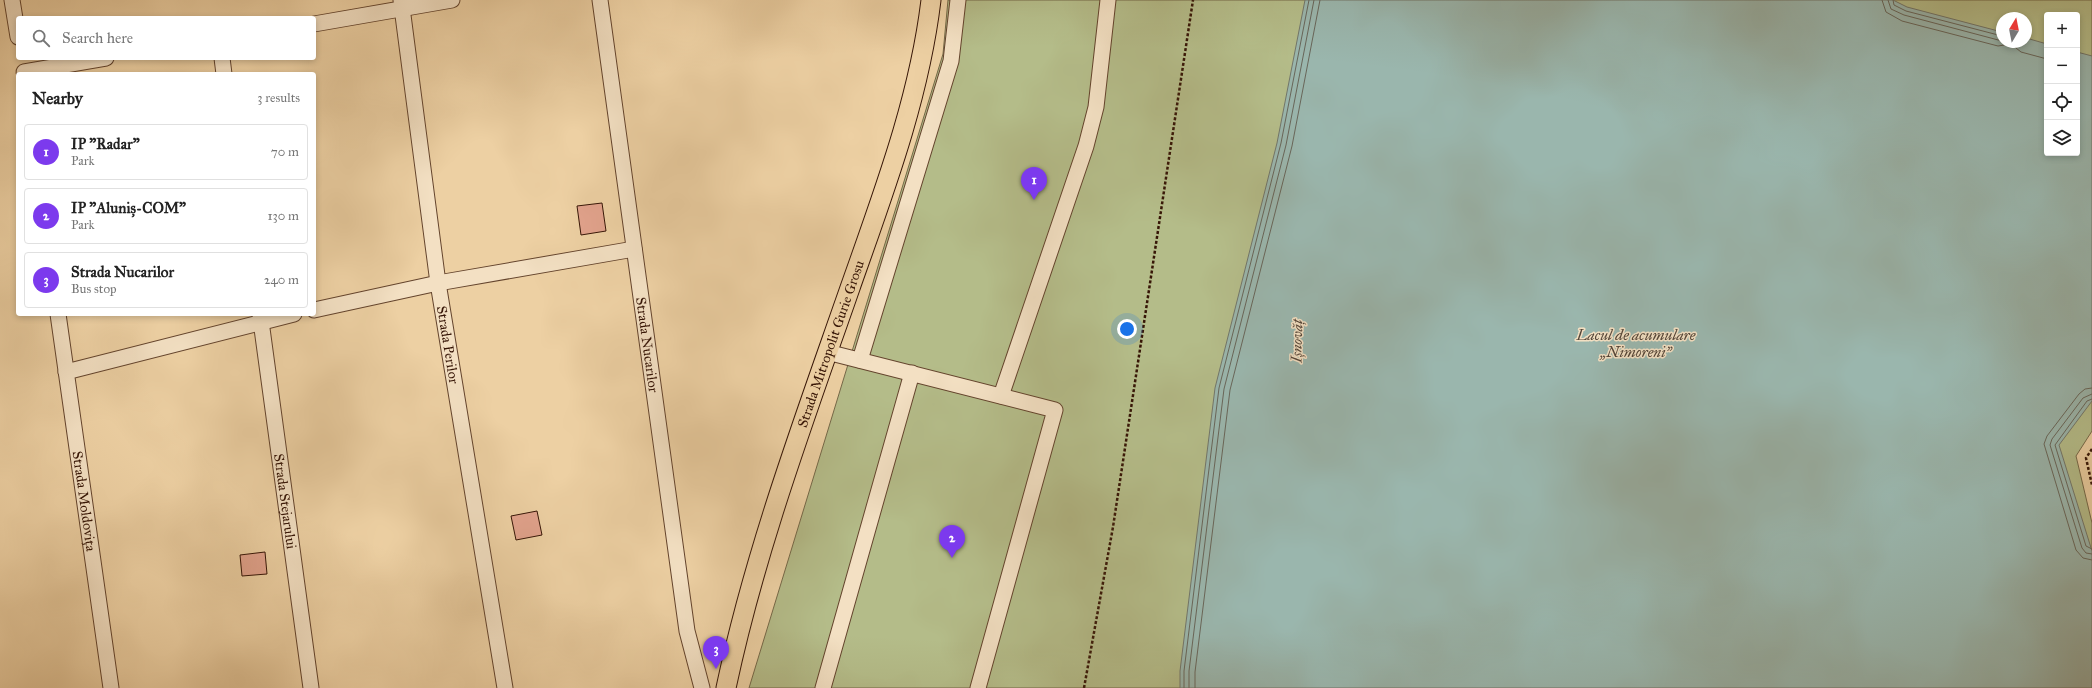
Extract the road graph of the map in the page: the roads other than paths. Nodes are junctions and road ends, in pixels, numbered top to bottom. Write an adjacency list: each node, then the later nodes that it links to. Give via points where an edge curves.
1 (12, 0): 9 (street)
2 (452, 0): 7 (street)
3 (600, 0): 14 (street, Strada Nucarilor)
4 (931, 0): 20 (main road, Strada Mitropolit Gurie Grosu, via 927,36 894,164)
5 (958, 0): 21 (street, via 951,61)
6 (1108, 0): 24 (street, via 1096,107 1086,146)
7 (401, 5): 8 (street); 15 (street, Strada Perilor)
8 (316, 24)
9 (16, 25)
10 (89, 60): 12 (street)
11 (222, 60): 13 (street)
12 (23, 68)
13 (224, 72)
14 (634, 249): 15 (street); 28 (street, Strada Nucarilor, via 687,631)
15 (438, 283): 16 (street); 27 (street, Strada Perilor)
16 (316, 310)
17 (58, 316): 22 (street, Strada Moldovița)
18 (277, 316): 19 (street)
19 (260, 318): 22 (street); 26 (street, Strada Stejarului)
20 (827, 352): 21 (street); 29 (main road, Strada Mitropolit Gurie Grosu, via 779,490 734,649)
21 (860, 360): 23 (street)
22 (66, 372): 25 (street, Strada Moldovița)
23 (912, 373): 24 (street); 30 (street)
24 (1001, 396): 31 (street, via 1055,410)
25 (111, 688)
26 (311, 688)
27 (506, 688)
28 (702, 688)
29 (726, 688)
30 (823, 688)
31 (978, 688)

